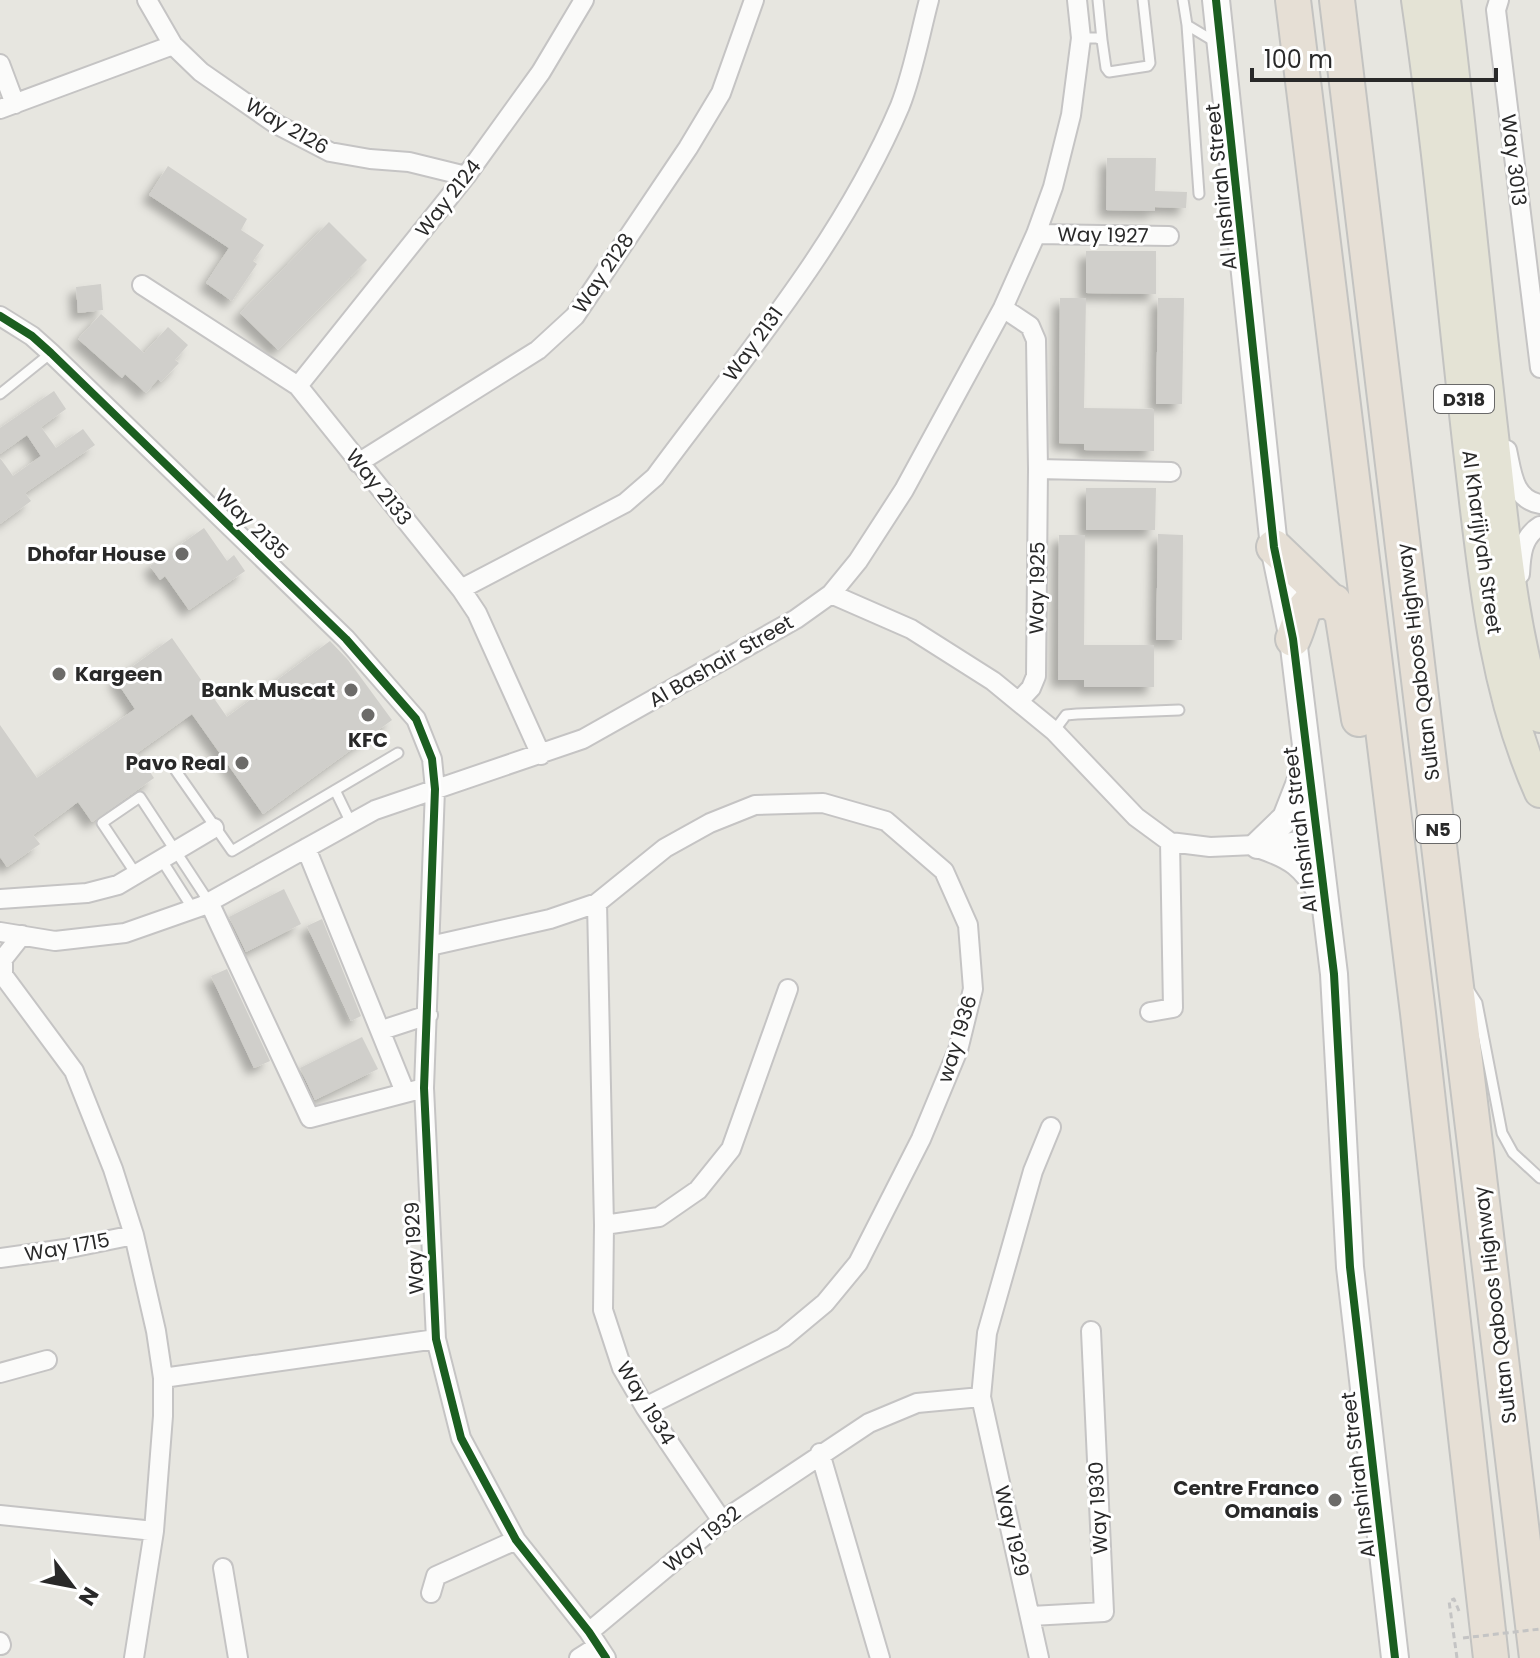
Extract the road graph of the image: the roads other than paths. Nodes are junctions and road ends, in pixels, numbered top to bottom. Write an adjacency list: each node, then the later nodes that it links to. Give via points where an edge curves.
1 (147, 0): 18 (street, Way 2126)
2 (584, 0): 22 (street, Way 2124, via 541,72)
3 (754, 0): 34 (street, Way 2128, via 721,93 575,316 538,350)
4 (929, 0): 40 (street, Way 2131, via 901,103 862,185 813,262 655,477 625,503)
5 (1077, 0): 16 (street, Al Bashair Street)
6 (1098, 0): 17 (lane)
7 (1143, 0): 17 (lane, via 1149,65 1108,71)
8 (1183, 0): 15 (lane)
9 (1216, 0): 19 (street, Al Inshirah Street)
10 (1293, 0): 75 (highway, N5)
11 (1337, 0): 71 (highway, Sultan Qaboos Highway / N5)
12 (1417, 0): 55 (main road, Al Kharijiyah Street / D318, via 1494,637 1511,717)
13 (1445, 0): 33 (main road, Al Kharijiyah Street / D318)
14 (1499, 0): 30 (street, Way 3013, via 1496,10)
15 (1187, 25): 19 (lane); 23 (lane)
16 (1081, 38): 17 (lane); 24 (street, Al Bashair Street, via 1071,115)
17 (1102, 40)
18 (173, 45): 21 (street); 22 (street, Way 2126, via 201,72 276,124 330,152)
19 (1221, 46): 39 (street, Al Inshirah Street)
20 (0, 64): 21 (street)
21 (8, 107)
22 (466, 176): 31 (street, Way 2124)
23 (1199, 194)
24 (1036, 234): 25 (street, Way 1927); 27 (street, Al Bashair Street)
25 (1169, 236)
26 (142, 285): 31 (street, Way 2133)
27 (1003, 308): 35 (street, Way 1925, via 1030,326 1036,340); 41 (street, Al Bashair Street, via 904,490)
28 (0, 316): 29 (street, Way 2135)
29 (51, 353): 32 (lane); 53 (street, Way 2135, via 385,682 416,719 432,759)
30 (1540, 368)
31 (298, 386): 34 (street, Way 2133)
32 (0, 394)
33 (1489, 401): 37 (street, via 1516,488); 43 (main road, Al Kharijiyah Street / D318)
34 (358, 463): 40 (street, Way 2133)
35 (1038, 469): 36 (street); 45 (street, Way 1925, via 1036,676)
36 (1171, 472)
37 (1540, 504)
38 (1540, 526): 43 (street, via 1521,554)
39 (1274, 547): 42 (highway); 44 (street, Al Inshirah Street)
40 (461, 589): 50 (street, Way 2133)
41 (831, 594): 45 (street, via 911,629); 50 (street, Al Bashair Street, via 583,739)
42 (1334, 602): 44 (highway, via 1308,603); 75 (highway, via 1345,618 1382,893)
43 (1518, 629): 47 (main road, Al Kharijiyah Street / D318)
44 (1293, 639): 51 (street, Al Inshirah Street)
45 (1019, 701): 48 (street)
46 (1179, 710): 48 (lane, via 1066,715)
47 (1540, 717)
48 (1054, 731): 59 (street, via 1136,817)
49 (398, 753): 54 (lane)
50 (541, 755): 53 (street, Al Bashair Street)
51 (1308, 760): 58 (street, Al Inshirah Street); 60 (street, via 1286,818)
52 (176, 771): 57 (lane)
53 (435, 789): 56 (street, Al Bashair Street); 70 (street, Way 1929)
54 (335, 790): 56 (lane); 57 (lane, via 232,851)
55 (1540, 792)
56 (351, 823): 61 (street, Al Bashair Street)
57 (214, 828): 62 (street)
58 (1318, 838): 60 (street); 64 (street, Al Inshirah Street)
59 (1170, 842): 60 (street); 74 (street, via 1173,1008)
60 (1260, 845): 64 (street, via 1303,865)
61 (306, 848): 67 (street, Al Bashair Street); 77 (street, Way 1929)
62 (168, 854): 63 (street); 63 (lane, via 140,797 102,823); 67 (lane); 67 (lane)
63 (137, 876): 65 (street, via 87,893)
64 (1325, 896): 105 (street, Al Inshirah Street, via 1350,1267)
65 (0, 899)
66 (597, 903): 70 (street, way 1936); 81 (street, Way 1934); 90 (street, way 1936, via 665,848 710,823 755,805 823,803 886,821 944,871 968,925 973,989 958,1050 921,1139 858,1263 825,1303 783,1338)
67 (201, 905): 69 (street, Al Bashair Street, via 125,933 55,941); 78 (street, via 310,1118)
68 (0, 932): 69 (street, Al Bashair Street)
69 (22, 935): 72 (street, via 3,959)
70 (430, 946): 76 (street, Way 1929)
71 (1455, 968): 80 (lane, via 1477,1003 1502,1133 1513,1153); 107 (highway, Sultan Qaboos Highway / N5)
72 (2, 972): 82 (street, via 74,1071)
73 (788, 989): 81 (street, via 731,1149 698,1190 659,1217)
74 (1150, 1012)
75 (1418, 1013): 106 (highway, N5)
76 (428, 1015): 77 (street); 78 (street, Way 1929)
77 (382, 1030): 78 (street, Way 1929)
78 (414, 1090): 85 (street, Way 1929)
79 (1051, 1127): 89 (street, Way 1929, via 1033,1171 987,1333)
80 (1540, 1178)
81 (604, 1225): 90 (street, Way 1934, via 603,1310 622,1368)
82 (134, 1235): 83 (street, Way 1715); 88 (street)
83 (0, 1258)
84 (1091, 1331): 98 (street, Way 1930, via 1104,1612)
85 (436, 1339): 88 (street); 95 (street, Way 1929, via 461,1438)
86 (47, 1360): 87 (street)
87 (0, 1373)
88 (163, 1378): 94 (street)
89 (981, 1397): 91 (street, Way 1932, via 917,1403 869,1423); 98 (street, Way 1929)
90 (645, 1407): 93 (street, Way 1934)
91 (820, 1453): 93 (street, Way 1932); 103 (street)
92 (0, 1515): 94 (street)
93 (722, 1521): 99 (street, Way 1932)
94 (154, 1531): 100 (street)
95 (516, 1540): 97 (street, via 436,1576); 99 (street, Way 1929)
96 (223, 1568): 101 (street)
97 (431, 1593)
98 (1031, 1616): 104 (street, Way 1929)
99 (598, 1645): 102 (street)
100 (134, 1658)
101 (238, 1658)
102 (579, 1658)
103 (880, 1658)
104 (1039, 1658)
105 (1395, 1658)
106 (1491, 1658)
107 (1537, 1658)

